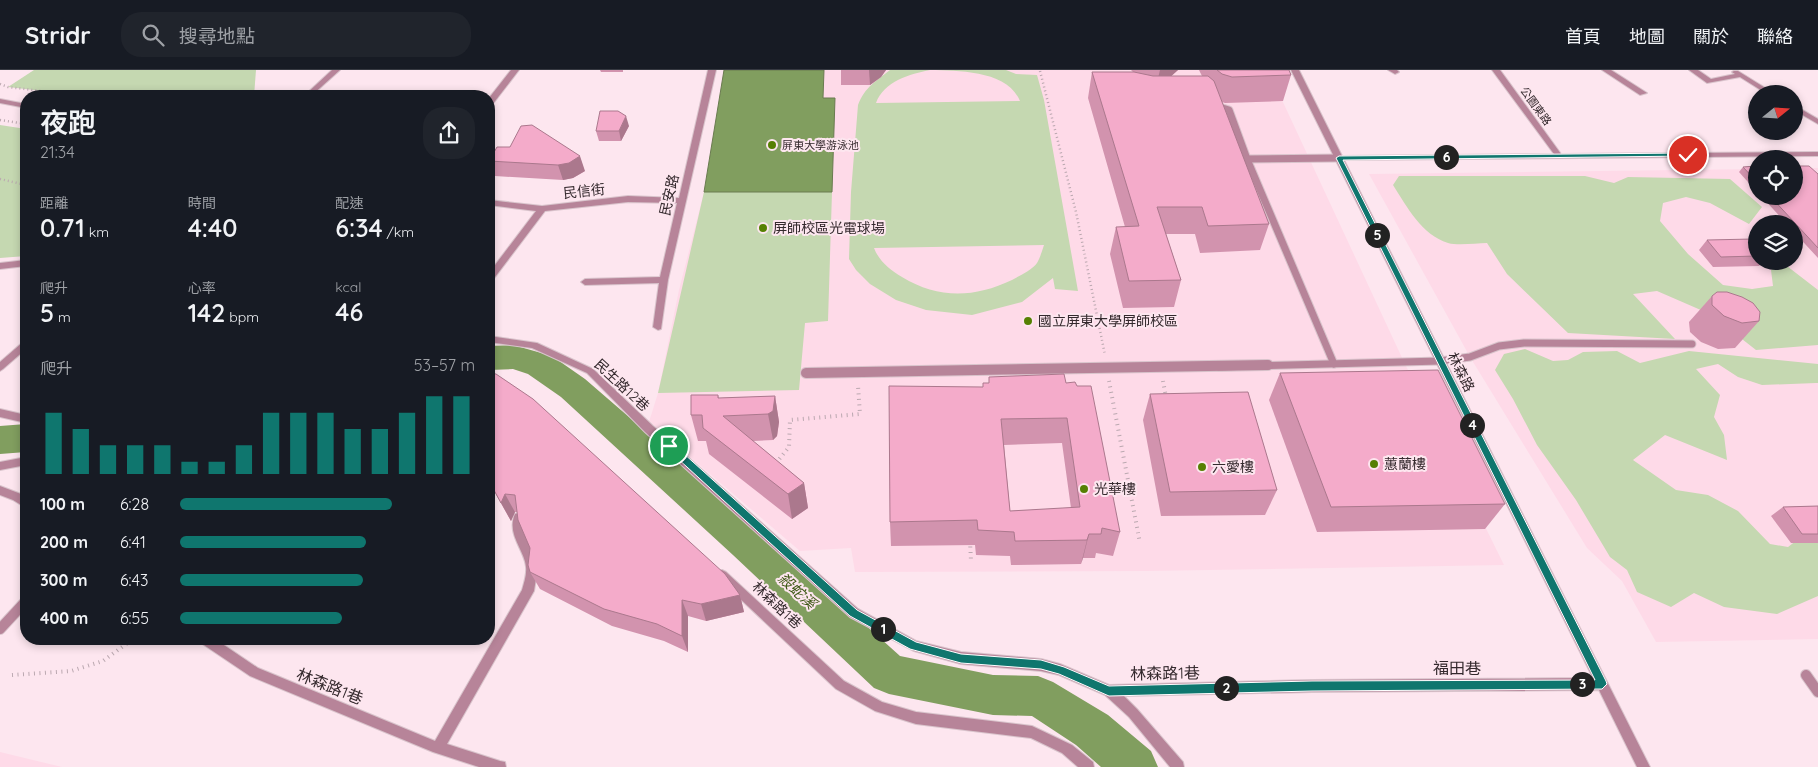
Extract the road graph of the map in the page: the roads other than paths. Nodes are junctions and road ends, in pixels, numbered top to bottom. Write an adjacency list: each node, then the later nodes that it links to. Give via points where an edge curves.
1 (336, 70): 11 (street)
2 (515, 70): 13 (street)
3 (712, 70): 23 (street, 民安路)
4 (1295, 70): 21 (street, 林森路)
5 (1496, 70): 20 (street, 公園東路)
6 (1606, 70): 12 (street)
7 (1693, 70): 9 (street, via 1710,81)
8 (1733, 70): 9 (street)
9 (1741, 75): 10 (street)
10 (1757, 85)
11 (314, 90)
12 (1643, 93)
13 (495, 95)
14 (1208, 101): 22 (lane, via 1229,110)
15 (0, 102): 16 (street)
16 (20, 105)
17 (1803, 113): 18 (street)
18 (1818, 122)
19 (1818, 154): 20 (street)
20 (1558, 156): 21 (street)
21 (1339, 158): 22 (lane); 35 (street, 林森路)
22 (1247, 159): 36 (lane)
23 (682, 201): 25 (street, 民信街, via 628,200); 29 (street, 民安路)
24 (495, 203): 25 (street, 民信街)
25 (542, 209): 28 (street)
26 (20, 264): 27 (street)
27 (0, 266)
28 (495, 271)
29 (664, 280): 30 (street); 31 (street, 民安路)
30 (585, 282)
31 (658, 327)
32 (495, 340): 41 (street, 民生路12巷, via 534,345 590,371)
33 (1692, 344): 35 (lane, via 1524,343)
34 (20, 349): 37 (street)
35 (1440, 361): 36 (lane); 52 (street, 林森路)
36 (1334, 364): 38 (lane)
37 (0, 367)
38 (806, 373)
39 (0, 413): 40 (street)
40 (20, 418)
41 (648, 429): 54 (street, 林森路1巷, via 854,613 914,646 961,658 1041,664)
42 (20, 462): 43 (street)
43 (0, 466)
44 (2, 493): 45 (street)
45 (20, 497)
46 (519, 517): 56 (street, via 520,538 532,566 528,591)
47 (717, 570): 58 (street, 林森路1巷, via 840,685 879,707 916,718 1032,732 1067,749)
48 (20, 608): 49 (lane)
49 (0, 630)
50 (218, 645): 56 (street, 林森路1巷, via 254,672)
51 (1806, 675): 55 (lane)
52 (1602, 684): 53 (street, 福田巷); 60 (street, 林森路)
53 (1312, 686): 54 (street, 林森路1巷)
54 (1109, 691): 59 (street, 林森路1巷, via 1133,713)
55 (1818, 692)
56 (438, 748): 57 (street, 林森路1巷)
57 (500, 767)
58 (1088, 767)
59 (1178, 767)
60 (1644, 767)

